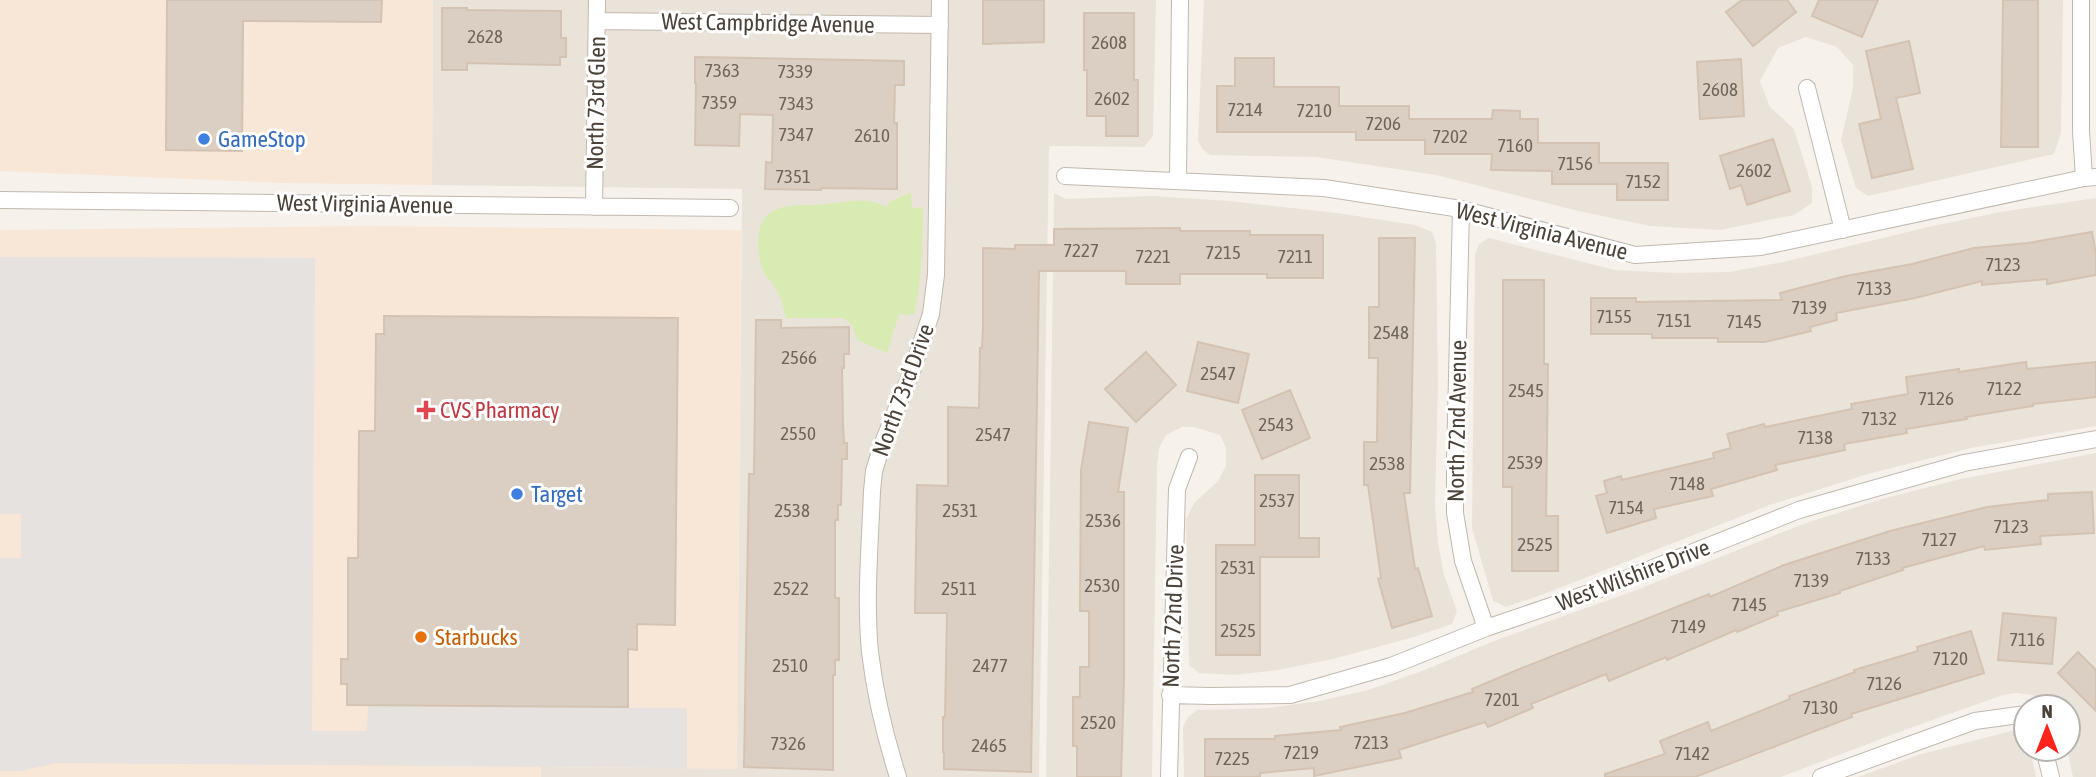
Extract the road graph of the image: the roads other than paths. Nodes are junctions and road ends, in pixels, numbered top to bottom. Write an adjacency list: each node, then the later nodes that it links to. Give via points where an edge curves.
1 (597, 0): 5 (street, North 73rd Glen)
2 (940, 0): 6 (street, North 73rd Drive)
3 (1180, 0): 10 (street)
4 (2081, 0): 9 (street, via 2081,131)
5 (597, 21): 6 (street, West Campbridge Avenue); 12 (street, North 73rd Glen)
6 (940, 25): 21 (street, North 73rd Drive, via 936,275 931,314 882,445 872,491 870,652)
7 (1807, 88): 15 (street)
8 (1065, 176): 10 (street, West Virginia Avenue)
9 (2090, 178): 15 (street, West Virginia Avenue)
10 (1178, 181): 14 (street, West Virginia Avenue, via 1325,188)
11 (0, 200): 12 (street, West Virginia Avenue)
12 (594, 207): 13 (street, West Virginia Avenue)
13 (730, 208)
14 (1461, 209): 15 (street, West Virginia Avenue, via 1635,255 1761,247); 18 (street, North 72nd Avenue, via 1455,513 1463,561)
15 (1843, 230)
16 (2096, 439): 18 (street, West Wilshire Drive, via 1964,463 1800,510 1595,591)
17 (1189, 457): 19 (street, North 72nd Drive, via 1177,489)
18 (1486, 628): 19 (street, West Wilshire Drive, via 1391,666 1290,695)
19 (1170, 695): 22 (street, North 72nd Drive)
20 (2012, 716): 23 (street, via 1975,721)
21 (898, 777)
22 (1168, 777)
23 (1821, 777)

